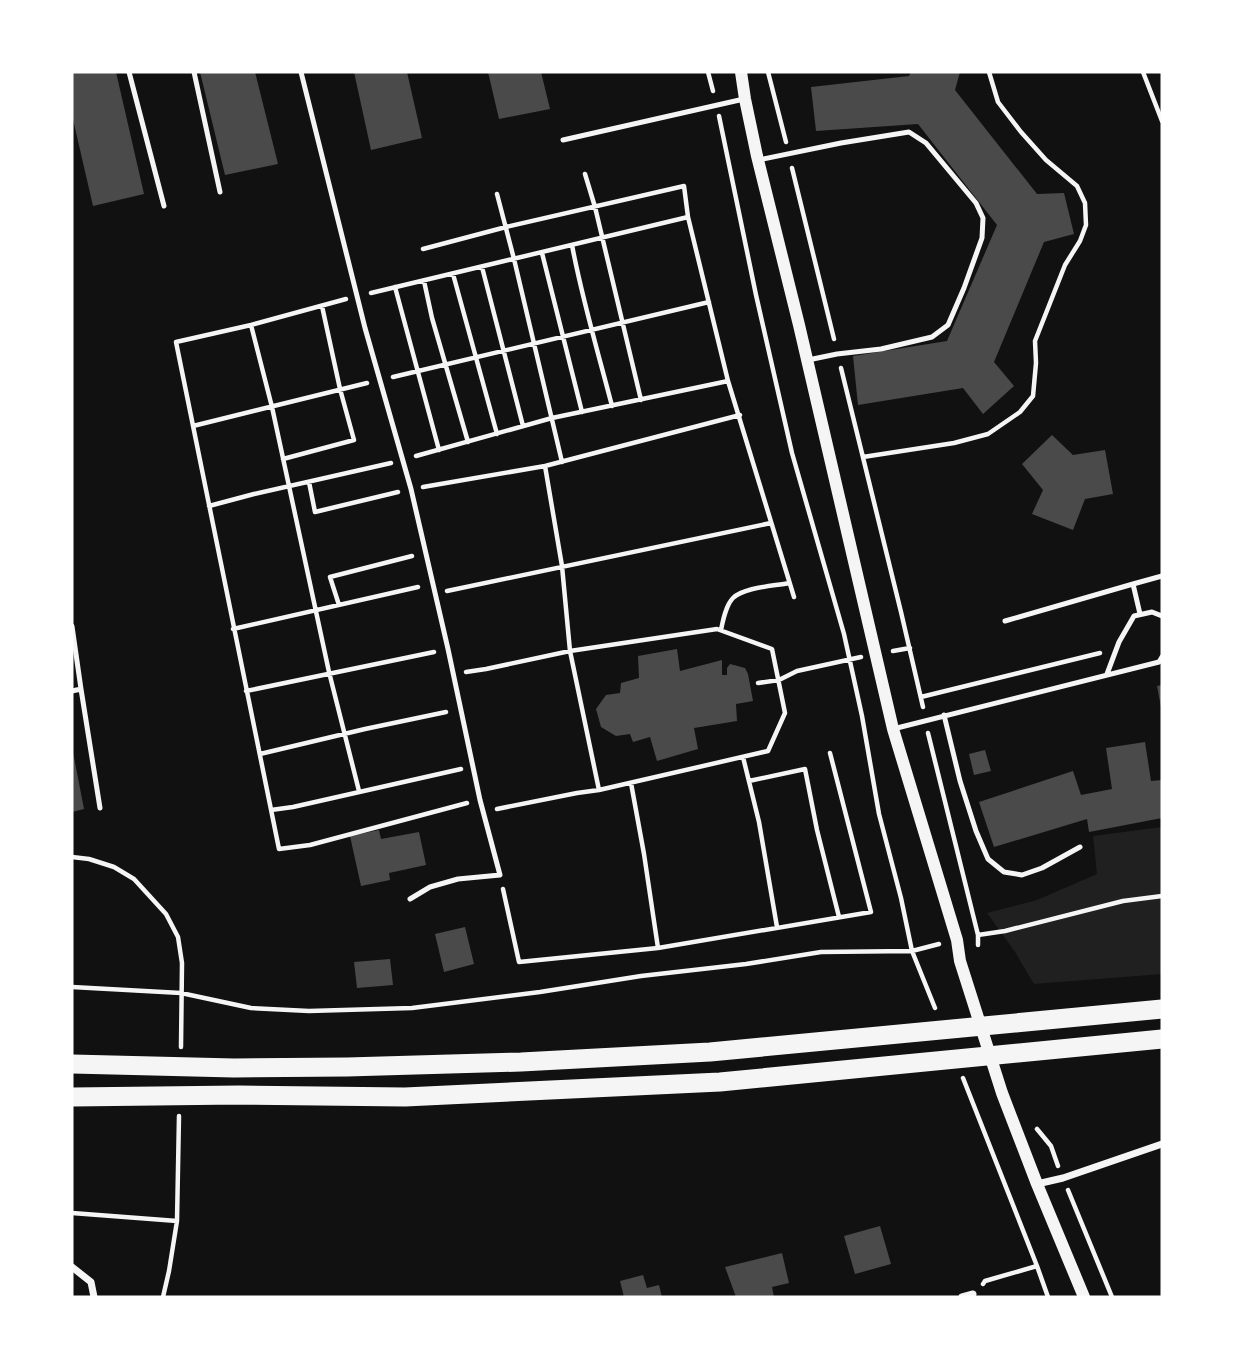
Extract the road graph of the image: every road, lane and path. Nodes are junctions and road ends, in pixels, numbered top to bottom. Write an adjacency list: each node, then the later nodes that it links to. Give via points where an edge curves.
1 (129, 72): 16 (lane)
2 (194, 72): 14 (lane)
3 (301, 72): 29 (lane)
4 (708, 72): 9 (path)
5 (741, 72): 8 (street)
6 (989, 72): 56 (path, via 998,102 1046,160 1076,186 1086,203 1086,225 1035,341 1033,396 1020,412 988,434)
7 (1143, 72): 10 (path)
8 (745, 99): 9 (lane); 12 (street)
9 (717, 105): 11 (lane); 87 (path, via 792,453)
10 (1162, 121)
11 (563, 140)
12 (758, 160): 39 (street); 39 (lane, via 909,132 926,143 976,203 983,218 982,238 948,325 932,337)
13 (585, 174): 17 (path)
14 (220, 192)
15 (497, 194): 19 (path)
16 (164, 206)
17 (595, 207): 18 (path, via 684,186); 19 (path); 20 (path)
18 (688, 217): 20 (path); 30 (path)
19 (506, 227): 22 (path); 24 (path)
20 (603, 238): 21 (path); 32 (path)
21 (572, 245): 23 (path); 34 (path)
22 (423, 249)
23 (542, 253): 24 (path); 35 (path)
24 (514, 259): 25 (path); 36 (path)
25 (482, 267): 26 (path); 37 (path)
26 (453, 274): 27 (path); 38 (path)
27 (424, 281): 28 (path); 40 (path)
28 (395, 287): 29 (path); 41 (path)
29 (357, 296): 31 (path); 42 (lane)
30 (709, 302): 32 (path); 43 (path)
31 (322, 306): 33 (path); 44 (path)
32 (622, 323): 34 (path); 45 (path)
33 (251, 325): 47 (path); 51 (path, via 176,342)
34 (593, 329): 35 (path); 46 (path)
35 (562, 337): 36 (path); 48 (path)
36 (534, 343): 37 (path); 50 (path)
37 (504, 350): 38 (path); 52 (path)
38 (476, 357): 40 (path); 53 (path)
39 (808, 360): 101 (street)
40 (446, 364): 41 (path); 54 (path)
41 (417, 371): 42 (path); 55 (path)
42 (380, 380): 44 (path); 58 (lane)
43 (728, 381): 45 (path); 49 (path)
44 (340, 389): 47 (path); 57 (path, via 355,440)
45 (641, 400): 46 (path)
46 (612, 406): 48 (path)
47 (272, 407): 51 (path); 57 (path)
48 (582, 412): 50 (path)
49 (740, 415): 59 (path); 65 (path)
50 (552, 418): 52 (path); 59 (path)
51 (193, 426): 64 (path)
52 (523, 426): 53 (path)
53 (497, 434): 54 (path)
54 (468, 442): 55 (path)
55 (439, 450): 58 (path)
56 (863, 457)
57 (282, 458): 62 (path)
58 (402, 460): 61 (path); 63 (lane)
59 (562, 462): 60 (path)
60 (545, 466): 63 (path); 67 (path)
61 (309, 482): 62 (path); 63 (path, via 315,512)
62 (288, 486): 64 (path); 75 (path)
63 (411, 489): 66 (lane)
64 (209, 506): 80 (path)
65 (771, 523): 67 (path); 70 (path)
66 (426, 553): 69 (lane); 74 (path, via 330,577)
67 (562, 566): 72 (path); 85 (path)
68 (1162, 576): 71 (lane)
69 (433, 583): 72 (lane); 74 (path)
70 (790, 583): 73 (path); 81 (path, via 743,592 732,599)
71 (1133, 584): 76 (lane); 78 (lane)
72 (435, 593): 84 (lane)
73 (794, 597)
74 (338, 605): 75 (path)
75 (316, 610): 80 (path); 89 (path)
76 (1140, 614): 77 (lane); 82 (lane, via 1134,616)
77 (1162, 616)
78 (1005, 621)
79 (72, 626): 86 (lane)
80 (233, 629): 96 (path)
81 (721, 630): 85 (path); 92 (path, via 772,649)
82 (1117, 647): 91 (lane); 97 (path)
83 (909, 648): 97 (path)
84 (448, 649): 89 (path); 90 (lane)
85 (570, 651): 90 (path); 109 (path)
86 (74, 653): 94 (lane)
87 (850, 660): 92 (path, via 797,671); 125 (path, via 879,814)
88 (1161, 660): 91 (lane)
89 (329, 672): 96 (path); 102 (path)
90 (453, 674): 98 (lane)
91 (1107, 674): 99 (lane)
92 (779, 680): 93 (path); 105 (path, via 785,713 768,751)
93 (758, 683)
94 (81, 689): 95 (lane); 112 (lane)
95 (72, 691)
96 (246, 691): 104 (path)
97 (921, 698): 100 (path)
98 (461, 709): 102 (path); 106 (lane)
99 (944, 715): 100 (lane); 115 (lane, via 960,781 988,859 1004,872 1022,875)
100 (925, 720): 101 (lane); 122 (path)
101 (893, 729): 123 (street)
102 (346, 733): 104 (path); 110 (path)
103 (830, 753): 120 (path, via 871,912)
104 (260, 754): 113 (path)
105 (743, 757): 107 (path); 108 (path)
106 (473, 766): 110 (path); 111 (lane)
107 (749, 782): 120 (path, via 805,768); 121 (path)
108 (631, 783): 109 (path); 124 (path)
109 (599, 790): 114 (path)
110 (359, 791): 113 (path)
111 (480, 800): 113 (path, via 279,849); 114 (lane)
112 (100, 808)
113 (271, 810)
114 (483, 812): 117 (lane)
115 (1080, 847)
116 (72, 857): 128 (path, via 114,867 134,879 166,914 178,937)
117 (500, 874): 119 (lane, via 430,887); 124 (path, via 519,962)
118 (1162, 896): 122 (path)
119 (410, 899)
120 (839, 917): 121 (path)
121 (777, 928): 124 (path)
122 (978, 935): 123 (path); 126 (path)
123 (957, 940): 125 (path); 139 (street, via 1002,1093)
124 (658, 947)
125 (912, 951): 128 (path, via 821,952 412,1007 251,1008)
126 (978, 955)
127 (72, 987): 128 (path)
128 (181, 993): 130 (path)
129 (1162, 1009): 132 (highway, via 710,1052 521,1062 347,1068)
130 (181, 1026)
131 (1162, 1039): 133 (highway, via 720,1082 405,1097)
132 (72, 1064)
133 (72, 1097)
134 (972, 1102): 142 (path)
135 (179, 1120): 141 (path)
136 (1030, 1121): 138 (path, via 1051,1146)
137 (1162, 1144): 138 (street)
138 (1063, 1178): 139 (street); 150 (path)
139 (1037, 1184): 149 (street)
140 (72, 1213): 141 (path)
141 (177, 1221): 146 (path)
142 (1037, 1266): 144 (path, via 985,1281); 148 (path)
143 (72, 1267): 145 (street, via 90,1282)
144 (973, 1294): 147 (street)
145 (94, 1297)
146 (163, 1297)
147 (962, 1297)
148 (1048, 1297)
149 (1084, 1297)
150 (1112, 1297)

